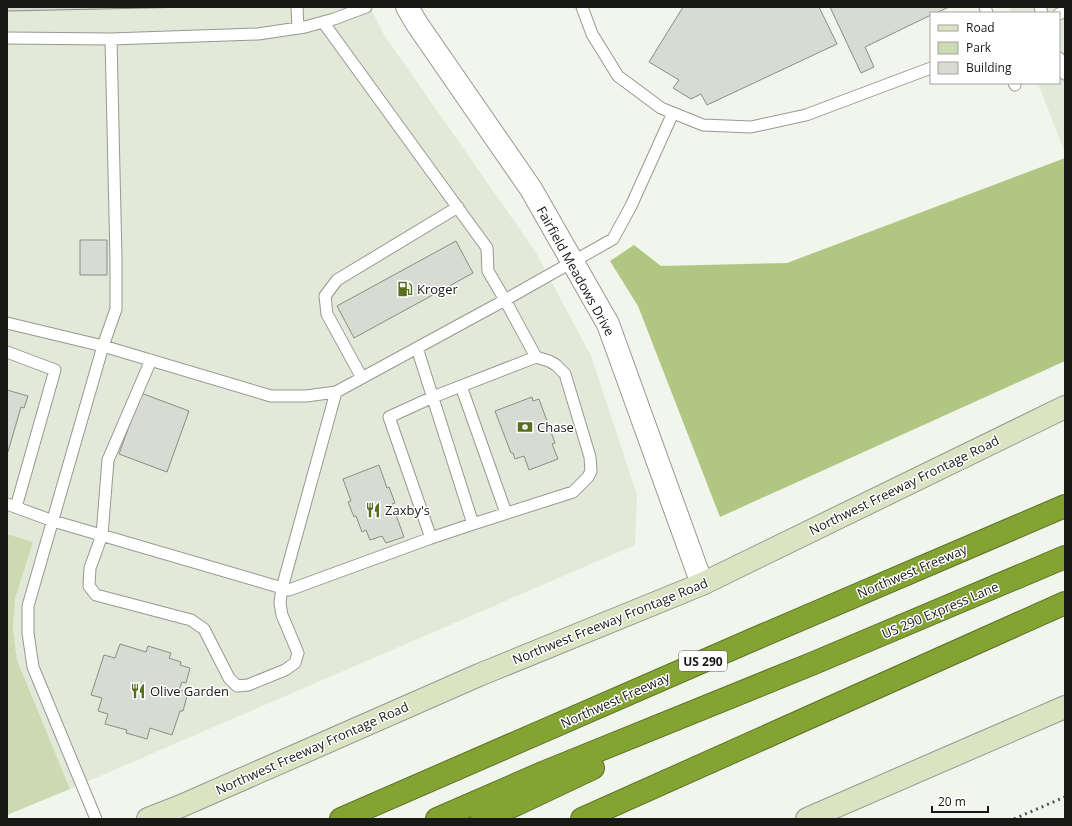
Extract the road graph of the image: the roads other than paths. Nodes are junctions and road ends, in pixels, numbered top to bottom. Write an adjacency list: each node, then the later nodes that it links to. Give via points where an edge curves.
1 (297, 7): 6 (lane)
2 (366, 7): 5 (lane)
3 (407, 7): 14 (street, Fairfield Meadows Drive, via 531,189)
4 (582, 7): 12 (lane, via 592,34 618,76 661,108)
5 (323, 22): 6 (lane); 13 (lane)
6 (298, 28): 8 (lane, via 258,34)
7 (7, 38): 8 (lane)
8 (110, 39): 17 (lane, via 116,309)
9 (1060, 61): 11 (lane)
10 (930, 68): 12 (lane, via 806,115 751,127 703,126)
11 (1065, 74)
12 (672, 113): 14 (lane, via 631,206 613,239)
13 (458, 207): 15 (lane, via 487,248 488,271); 22 (lane, via 337,280 325,296 327,314)
14 (572, 262): 15 (lane); 35 (street, Fairfield Meadows Drive, via 608,324)
15 (505, 300): 18 (lane); 20 (lane)
16 (7, 324): 17 (lane)
17 (103, 346): 21 (lane); 30 (lane)
18 (417, 348): 22 (lane); 25 (lane)
19 (7, 352): 27 (lane, via 55,370)
20 (536, 357): 23 (lane); 29 (lane, via 549,360 565,374 590,457 591,471 573,492)
21 (151, 360): 24 (lane, via 271,396 306,396); 32 (lane, via 108,460)
22 (362, 378): 24 (lane)
23 (461, 386): 25 (lane); 29 (lane)
24 (336, 392): 36 (lane)
25 (433, 397): 31 (lane); 33 (lane, via 389,417)
26 (1065, 407): 35 (main road, Northwest Freeway Frontage Road)
27 (11, 506): 30 (lane)
28 (1065, 506): 42 (highway, Northwest Freeway / US 290)
29 (506, 513): 31 (lane)
30 (53, 521): 32 (lane); 40 (lane, via 28,606 28,634 33,667)
31 (474, 524): 33 (lane)
32 (102, 535): 36 (lane); 36 (lane, via 90,568 89,586 96,595 191,620 204,629 229,678 236,686 248,685 285,670 295,663 298,653 282,614)
33 (431, 538): 36 (lane, via 289,590)
34 (1065, 557): 38 (highway, US 290 Express Lane)
35 (702, 584): 41 (main road, Northwest Freeway Frontage Road, via 479,675)
36 (282, 588)
37 (1065, 602): 45 (highway)
38 (814, 663): 43 (highway); 44 (highway)
39 (1065, 707): 46 (main road)
40 (96, 819)
41 (148, 819)
42 (341, 819)
43 (437, 819)
44 (482, 819)
45 (582, 819)
46 (807, 819)

